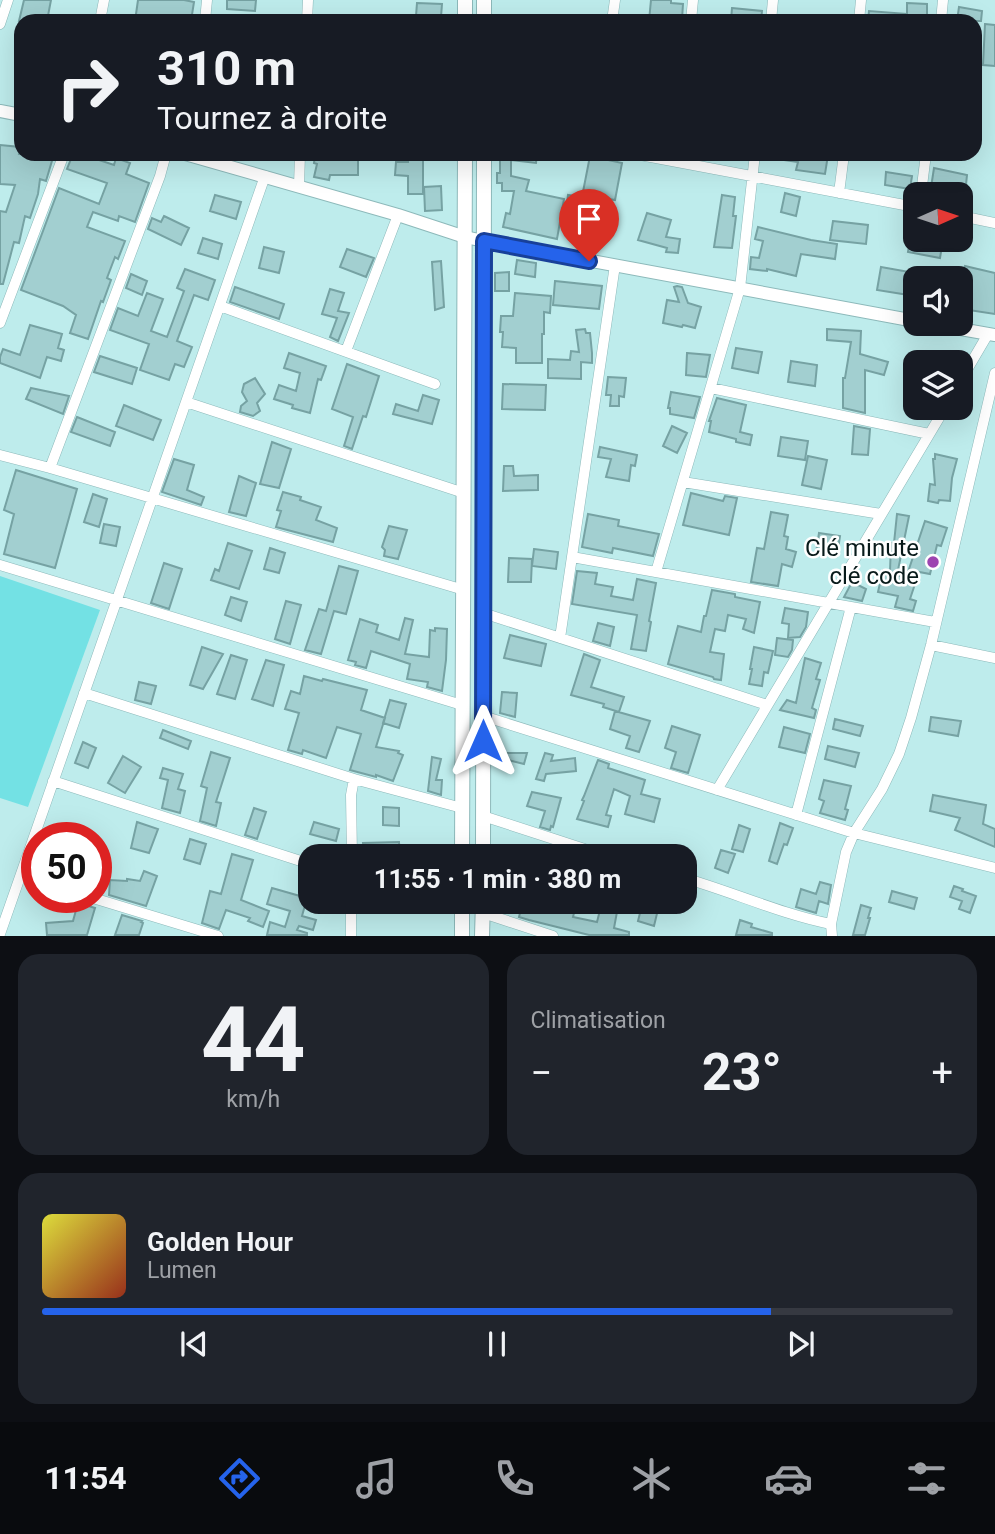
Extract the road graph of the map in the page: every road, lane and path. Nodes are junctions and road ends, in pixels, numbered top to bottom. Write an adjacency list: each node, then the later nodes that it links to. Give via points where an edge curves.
1 (8, 0): 2 (street)
2 (0, 24)
3 (61, 161): 28 (street)
4 (164, 161): 40 (street)
5 (212, 161): 13 (street)
6 (300, 161): 16 (street)
7 (465, 161): 22 (main road)
8 (484, 161): 23 (main road)
9 (689, 161): 14 (street)
10 (754, 161): 14 (street)
11 (843, 161): 17 (street)
12 (925, 161): 15 (street)
13 (265, 176): 16 (street); 26 (street)
14 (753, 176): 17 (street); 25 (street)
15 (922, 182)
16 (299, 186): 19 (street)
17 (839, 193): 18 (street)
18 (903, 205)
19 (398, 215): 22 (street); 31 (street)
20 (973, 218): 21 (street)
21 (995, 223)
22 (465, 237): 23 (street); 42 (main road)
23 (484, 241): 24 (street); 52 (main road)
24 (615, 265): 25 (street); 45 (street)
25 (740, 288): 27 (street); 35 (street)
26 (220, 306): 31 (street); 36 (street)
27 (903, 319)
28 (0, 323)
29 (973, 332): 30 (street)
30 (992, 335): 32 (street)
31 (346, 351): 34 (street)
32 (973, 363)
33 (995, 373): 53 (street)
34 (435, 384)
35 (711, 388): 38 (street); 41 (street)
36 (186, 402): 42 (street); 43 (street)
37 (937, 420): 38 (street)
38 (929, 433): 44 (street)
39 (0, 456): 40 (street)
40 (50, 468): 43 (street)
41 (683, 482): 44 (street); 47 (street)
42 (464, 492): 48 (main road)
43 (152, 499): 48 (street); 49 (street)
44 (881, 514): 50 (street)
45 (572, 556): 47 (street); 54 (street)
46 (0, 565): 49 (street)
47 (656, 572): 50 (street)
48 (464, 590): 58 (main road)
49 (117, 601): 57 (street); 58 (street)
50 (827, 603): 51 (street); 59 (street)
51 (851, 607): 53 (street); 65 (street)
52 (483, 613): 54 (street); 60 (main road)
53 (935, 622): 55 (street)
54 (560, 638): 59 (street)
55 (930, 645): 56 (street); 67 (street, via 900,754)
56 (995, 658)
57 (84, 693): 61 (street); 62 (street)
58 (462, 705): 64 (main road)
59 (767, 705): 63 (street)
60 (483, 716): 63 (street); 66 (main road)
61 (354, 779): 64 (street); 68 (street)
62 (53, 781): 72 (street); 74 (street)
63 (717, 790): 65 (street)
64 (462, 808): 69 (main road)
65 (796, 815): 67 (street)
66 (482, 816): 70 (main road); 71 (street)
67 (855, 833): 73 (street); 81 (street, via 846,852)
68 (352, 844)
69 (462, 844)
70 (483, 844)
71 (570, 844)
72 (298, 860)
73 (995, 868)
74 (20, 876): 82 (street)
75 (697, 882): 81 (street)
76 (112, 904): 83 (street)
77 (352, 914): 84 (street)
78 (462, 914): 85 (main road)
79 (483, 914): 86 (main road)
80 (500, 914): 87 (street)
81 (831, 924): 88 (street)
82 (0, 934)
83 (218, 936)
84 (351, 936)
85 (462, 936)
86 (482, 936)
87 (553, 936)
88 (832, 936)

